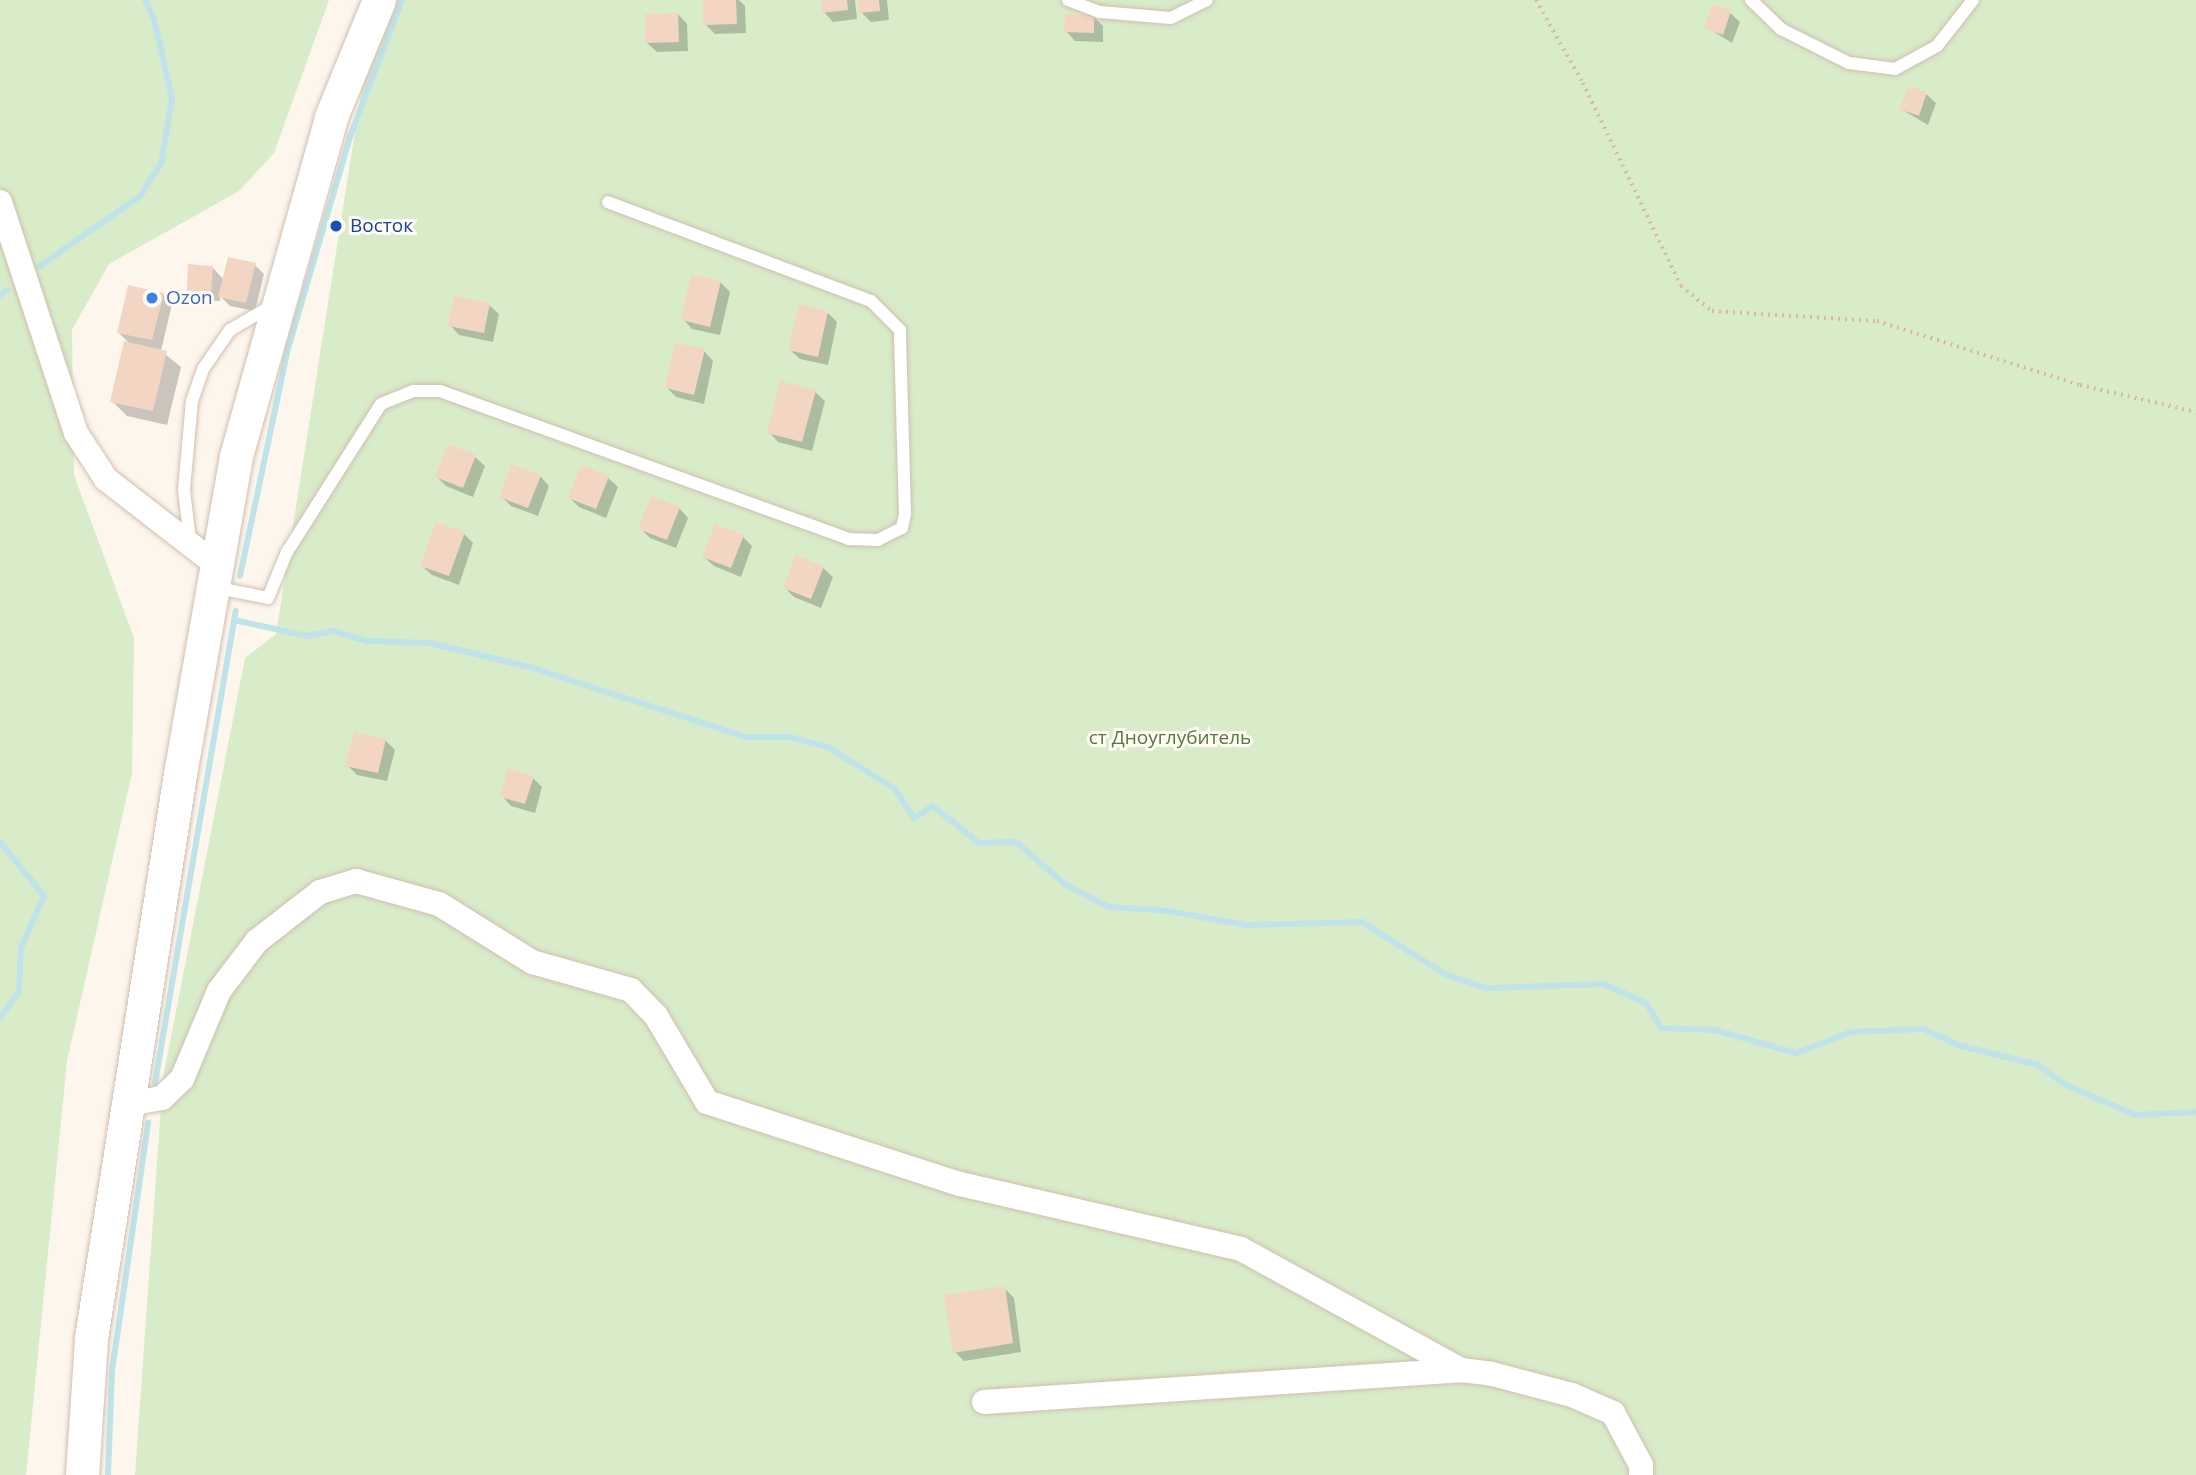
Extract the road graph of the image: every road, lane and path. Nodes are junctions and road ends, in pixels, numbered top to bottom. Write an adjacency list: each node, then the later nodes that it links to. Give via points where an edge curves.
1 (379, 0): 9 (street, via 331,117)
2 (1068, 0): 3 (lane, via 1100,12 1171,19)
3 (1207, 0)
4 (1536, 0): 10 (path, via 1584,83 1681,286 1712,311 1877,321 2080,385)
5 (1751, 0): 6 (lane, via 1781,29 1849,63 1895,69 1937,46)
6 (1973, 0)
7 (0, 202): 11 (street, via 76,433 106,479 145,514)
8 (608, 202): 12 (lane, via 871,301 900,330 902,528 878,540 848,538 440,391 414,391 381,404 287,552 268,598)
9 (280, 301): 11 (lane, via 230,330 203,369 185,444); 12 (street, via 236,456)
10 (2196, 412)
11 (190, 542): 12 (street)
12 (215, 576): 13 (street)
13 (128, 1104): 14 (street, via 162,1098 182,1079 219,991 257,941 320,892 356,881 439,904 531,961 631,990 656,1016 707,1102 960,1184 1241,1249); 16 (street, via 91,1338)
14 (1461, 1370): 15 (street); 17 (street, via 1572,1395 1613,1413 1641,1465)
15 (985, 1402)
16 (82, 1475)
17 (1641, 1475)

